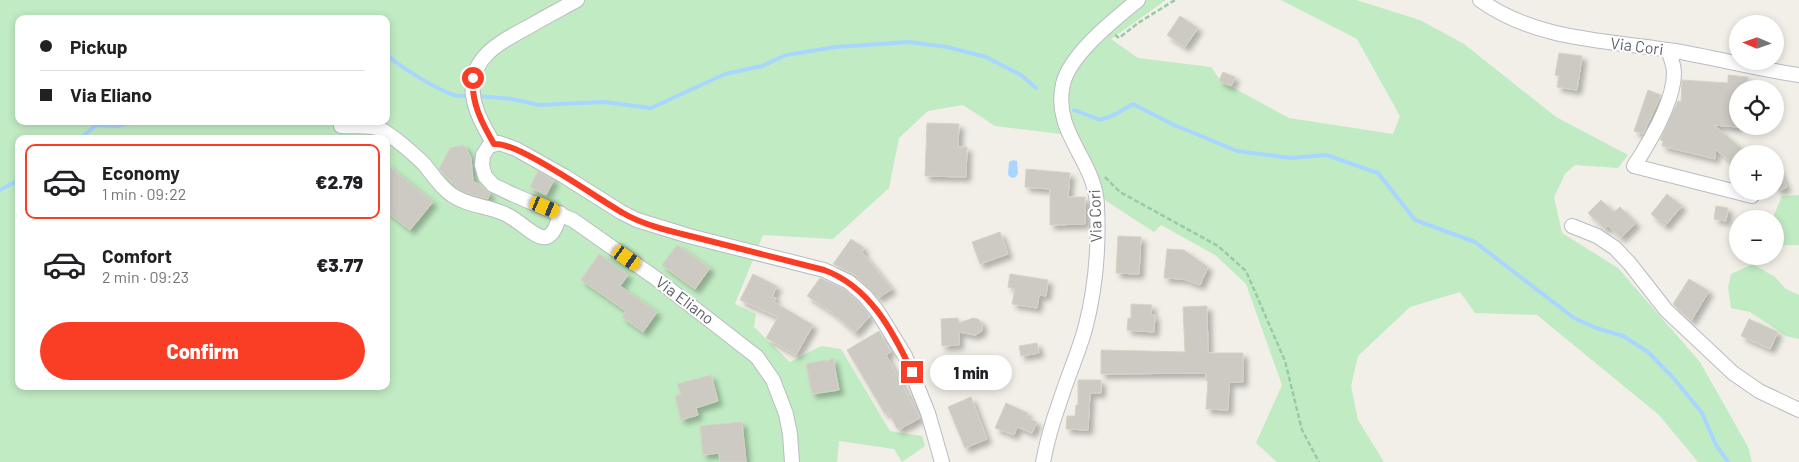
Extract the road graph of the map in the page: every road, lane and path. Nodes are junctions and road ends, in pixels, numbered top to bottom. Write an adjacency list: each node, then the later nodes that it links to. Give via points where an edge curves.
1 (577, 0): 11 (street, via 496,45 479,65 473,78 473,96)
2 (1138, 0): 19 (street, Via Cori, via 1077,58 1063,85 1063,119 1092,177 1097,195 1097,254 1085,328 1052,423)
3 (1175, 0): 5 (path)
4 (1480, 0): 6 (street, Via Cori, via 1509,18 1551,32)
5 (1119, 38)
6 (1668, 50): 7 (street, Via Cori); 12 (street, via 1674,66 1671,92 1634,166)
7 (1799, 75)
8 (341, 126): 9 (street, via 381,129)
9 (388, 135)
10 (390, 136): 14 (street, via 422,163 452,196 496,210 535,234 546,237 553,234)
11 (494, 144): 14 (street, Via Eliano, via 485,150 482,160 482,170 488,181 514,196); 18 (street, via 516,149 637,220 824,270 849,282 878,312 905,356)
12 (1729, 190)
13 (1120, 192): 20 (path, via 1218,246 1246,271 1285,361 1302,430)
14 (560, 213): 17 (street, Via Eliano, via 654,276 757,357 773,380 786,414)
15 (1572, 226): 16 (street, via 1598,236 1615,248 1666,310 1733,373 1759,391)
16 (1799, 410)
17 (792, 462)
18 (942, 462)
19 (1043, 462)
20 (1319, 462)

